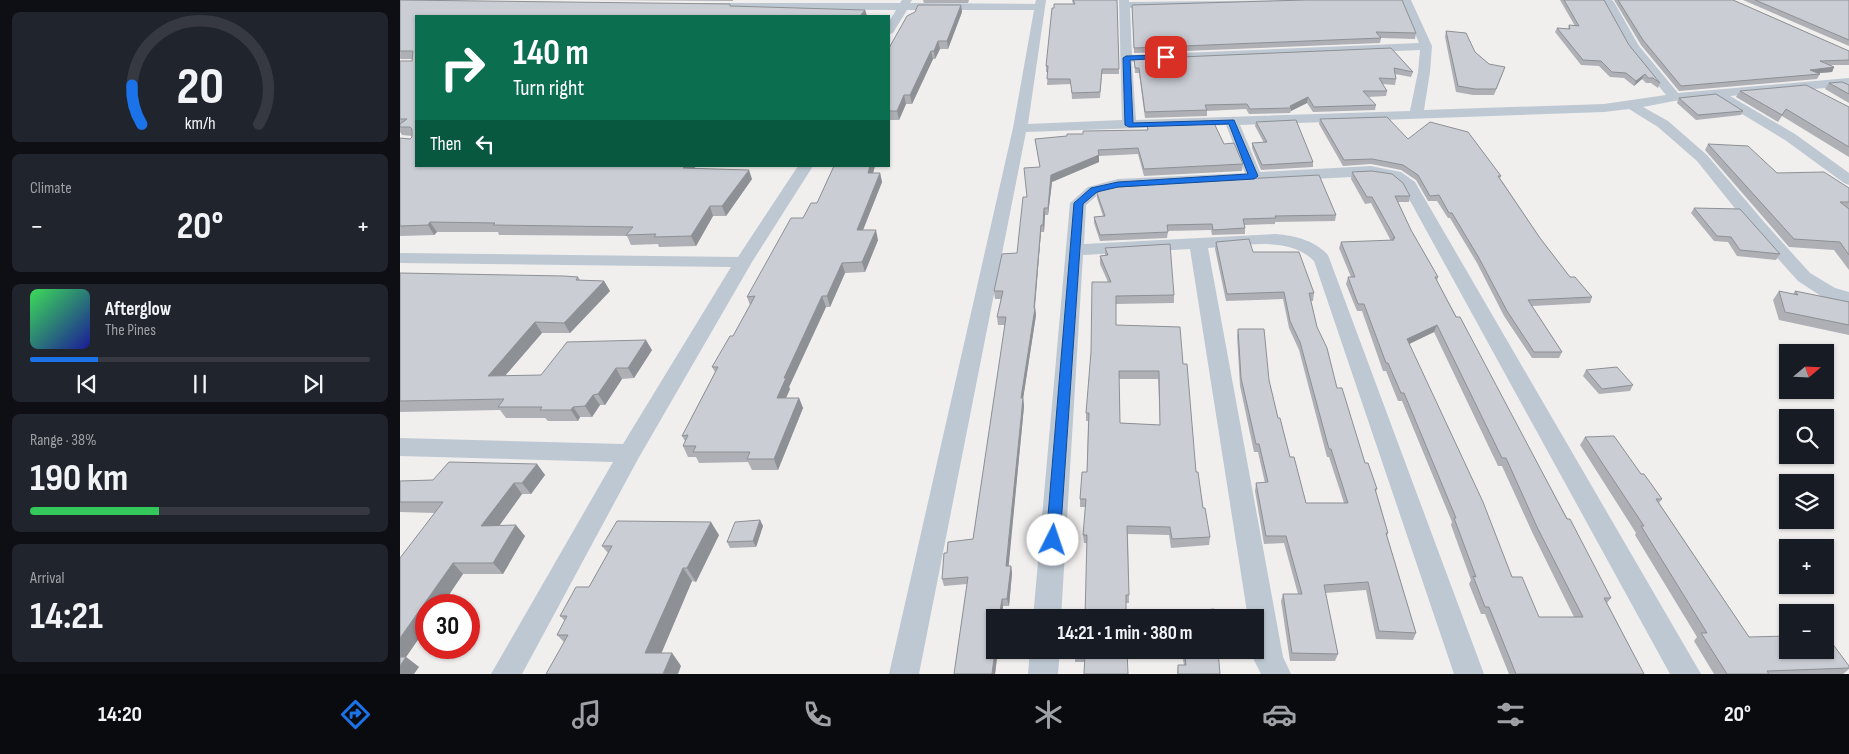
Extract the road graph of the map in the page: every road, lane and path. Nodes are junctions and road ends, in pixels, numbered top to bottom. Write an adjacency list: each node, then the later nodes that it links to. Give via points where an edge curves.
1 (1304, 0): 4 (street)
2 (1406, 0): 9 (street)
3 (1607, 0): 14 (street, via 1615,8 1634,47 1669,86)
4 (1125, 2): 10 (street)
5 (905, 4): 6 (street); 7 (street); 8 (street)
6 (1040, 4): 20 (street)
7 (696, 6)
8 (890, 29)
9 (1426, 46): 10 (street); 17 (street)
10 (1126, 58): 19 (street)
11 (1849, 82): 12 (street)
12 (1805, 86): 13 (street); 15 (street)
13 (1717, 94): 14 (street); 23 (street, via 1790,137)
14 (1674, 97): 16 (street)
15 (1827, 98)
16 (1631, 105): 17 (street); 28 (street, via 1663,124 1702,158 1804,277 1828,292)
17 (1416, 115): 18 (street)
18 (1232, 122): 19 (street); 22 (street)
19 (1129, 125): 20 (street)
20 (1020, 128): 34 (street)
21 (805, 167): 27 (street)
22 (1254, 176): 25 (street, via 1118,184 1094,190 1078,203); 38 (street, via 1371,171 1396,175 1410,185)
23 (1849, 180)
24 (1198, 243): 25 (street); 36 (street, via 1269,660); 37 (street, via 1276,239 1306,245 1322,259)
25 (1075, 250): 31 (street)
26 (400, 258): 27 (street)
27 (743, 262): 30 (street)
28 (1849, 298)
29 (400, 446): 30 (street)
30 (630, 453): 33 (street)
31 (1049, 609)
32 (1044, 659): 35 (street)
33 (506, 674)
34 (904, 674)
35 (1043, 674)
36 (1276, 674)
37 (1469, 674)
38 (1686, 674)

